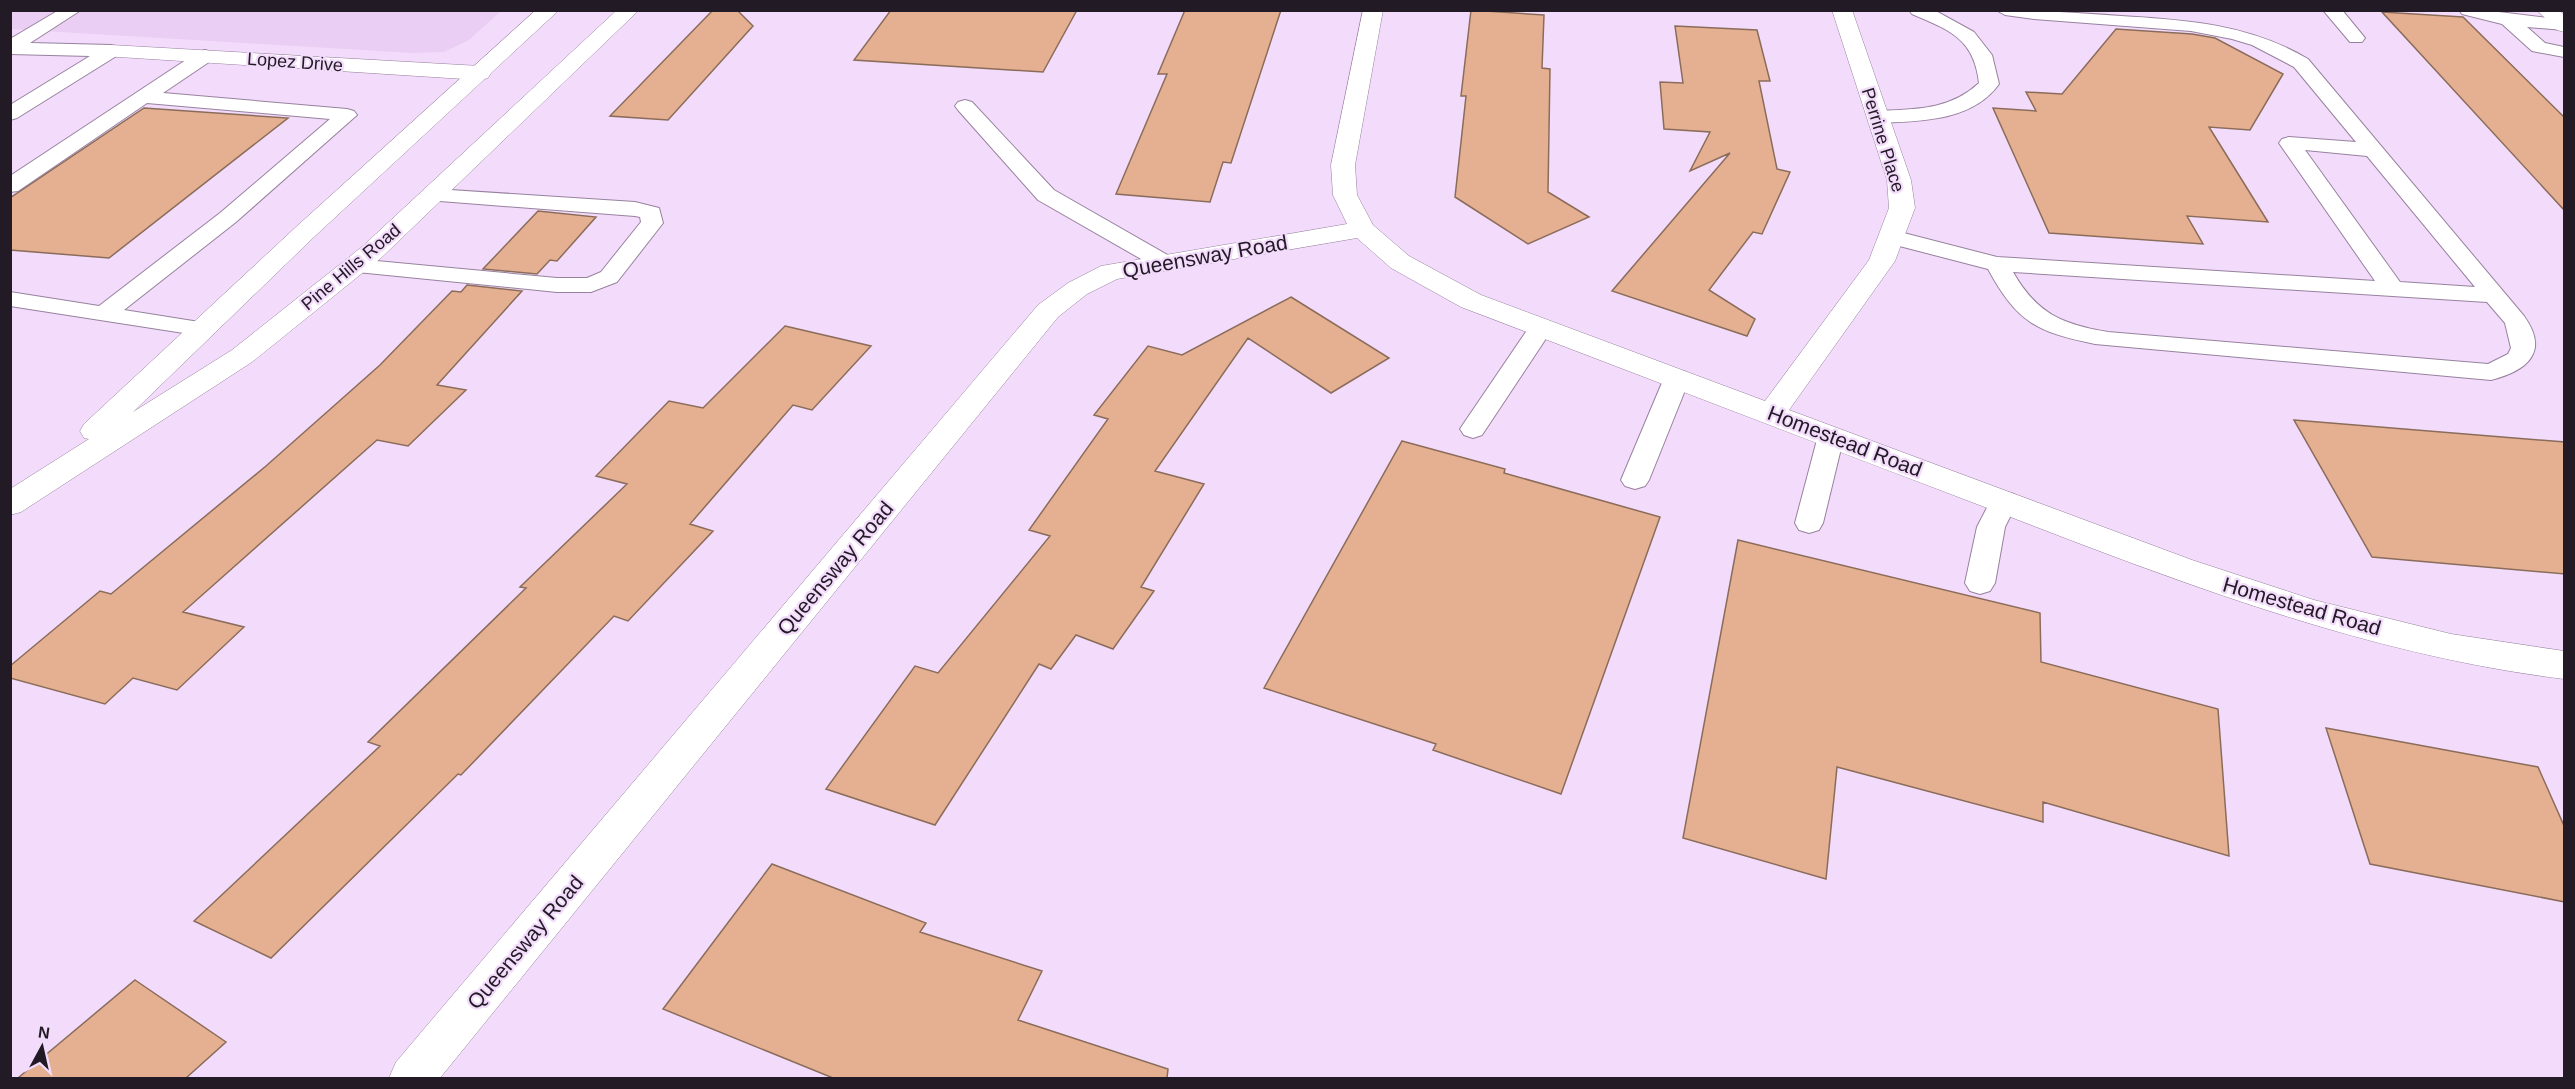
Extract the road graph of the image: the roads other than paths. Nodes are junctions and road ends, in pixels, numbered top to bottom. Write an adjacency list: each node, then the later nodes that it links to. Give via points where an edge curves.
1 (72, 10): 16 (lane)
2 (549, 10): 20 (street, Pine Hills Road)
3 (628, 10): 27 (street, Pine Hills Road)
4 (1373, 10): 28 (street, Homestead Road, via 1342,165 1345,195)
5 (1842, 10): 24 (street, Perrine Place)
6 (1918, 10): 14 (lane)
7 (2005, 10): 11 (lane)
8 (2332, 10): 15 (lane)
9 (2468, 10): 12 (lane)
10 (2547, 10): 13 (street)
11 (2053, 16): 14 (lane, via 2010,17); 25 (lane, via 2202,26 2270,45 2301,63)
12 (2508, 20): 13 (lane); 18 (lane, via 2539,47)
13 (2564, 25)
14 (1980, 31): 24 (lane, via 1989,84 1974,100 1937,113)
15 (2356, 38)
16 (10, 48): 17 (lane)
17 (111, 51): 19 (street, Lopez Drive); 23 (lane)
18 (2565, 52)
19 (204, 57): 20 (street, Lopez Drive); 21 (lane)
20 (480, 73): 38 (street, Pine Hills Road)
21 (144, 97): 26 (lane); 36 (lane, via 347,115 252,199)
22 (965, 106): 30 (lane, via 1046,195)
23 (10, 114)
24 (1878, 117): 29 (street, Perrine Place, via 1899,180 1902,208)
25 (2374, 150): 33 (lane, via 2289,143); 34 (lane)
26 (10, 186)
27 (435, 195): 32 (street, Pine Hills Road); 32 (lane, via 635,209 651,213 652,223 609,277 591,285)
28 (1362, 229): 30 (street, Queensway Road); 37 (street, Homestead Road, via 1400,262 1432,281)
29 (1892, 237): 31 (lane); 40 (street, Perrine Place, via 1881,261)
30 (1162, 262): 50 (street, Queensway Road, via 1088,281 1048,310)
31 (1997, 264): 33 (lane); 34 (lane, via 2024,306 2048,322 2080,335 2491,372 2510,366 2523,354 2526,340 2516,321)
32 (355, 266): 44 (street, Pine Hills Road, via 242,356)
33 (2393, 289): 34 (lane)
34 (2493, 295)
35 (10, 299): 36 (lane)
36 (103, 314): 38 (lane)
37 (1541, 328): 39 (street, Homestead Road); 41 (lane)
38 (203, 329): 44 (street, Pine Hills Road)
39 (1677, 378): 40 (street, Homestead Road); 43 (lane)
40 (1772, 413): 42 (street, Homestead Road)
41 (1473, 429)
42 (1831, 436): 45 (street, Homestead Road); 47 (lane)
43 (1635, 480)
44 (42, 482): 46 (street, Pine Hills Road)
45 (2004, 501): 48 (lane, via 1991,527); 49 (street, Homestead Road, via 2180,569 2311,612 2451,647)
46 (10, 504)
47 (1809, 523)
48 (1980, 583)
49 (2565, 665)
50 (412, 1078)

